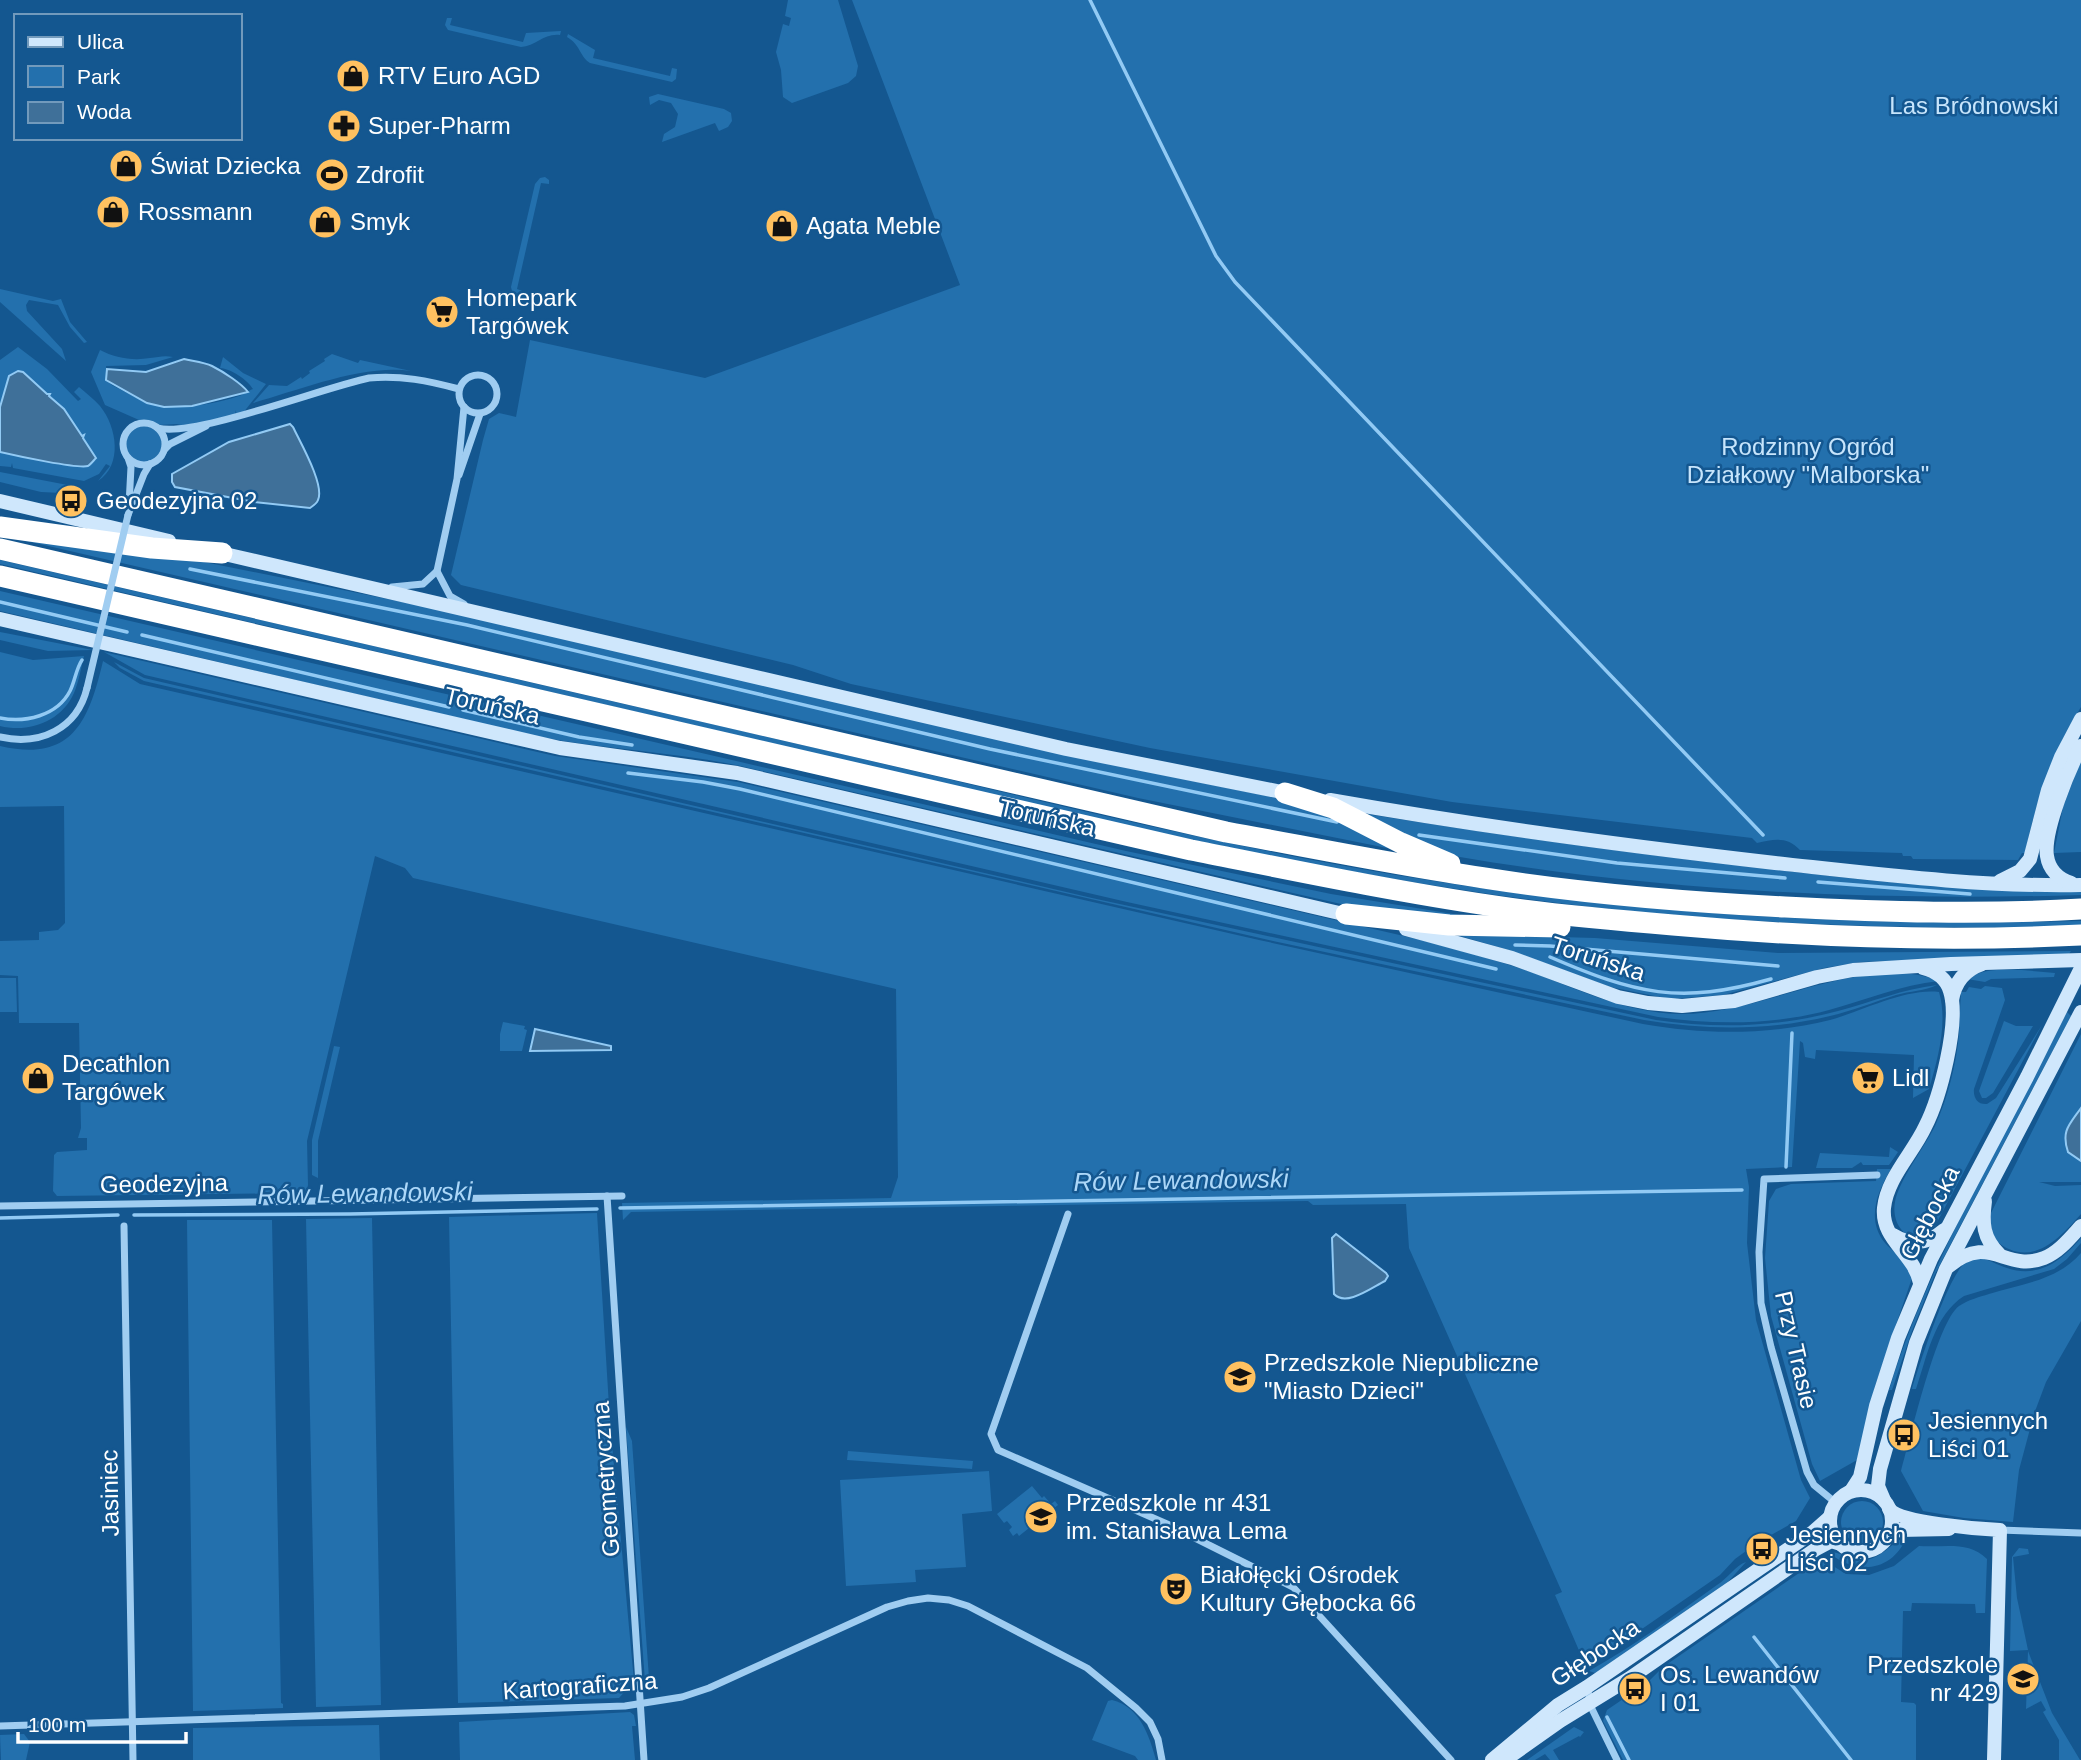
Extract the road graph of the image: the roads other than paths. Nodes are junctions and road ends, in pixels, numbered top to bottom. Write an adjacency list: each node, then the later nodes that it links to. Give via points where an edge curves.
1 (459, 389): 2 (street); 3 (street, via 473,376 492,381 496,402); 4 (street, via 413,378 369,378)
2 (464, 408): 3 (street); 9 (street)
3 (480, 414): 9 (street)
4 (212, 422): 5 (street); 6 (street, via 170,444)
5 (158, 428): 6 (street, via 165,441); 7 (street, via 145,423 128,430 123,443)
6 (163, 453): 8 (street)
7 (128, 457): 8 (street, via 142,465); 11 (street, via 132,472)
8 (153, 463): 11 (street)
9 (457, 479): 15 (street)
10 (0, 501): 14 (street)
11 (128, 515): 21 (street, bridge, via 79,710 47,736 28,740)
12 (0, 527): 14 (highway)
13 (0, 549): 24 (highway, Toruńska, via 1226,832)
14 (222, 554): 17 (street)
15 (437, 571): 17 (street, via 423,584); 18 (street, via 450,596)
16 (0, 576): 29 (highway, Toruńska, via 1191,850 1481,904)
17 (369, 587): 18 (street)
18 (487, 614): 23 (street, via 1066,749)
19 (0, 619): 28 (street, Toruńska, via 559,748 737,773)
20 (2081, 719): 25 (street, via 2048,790 2030,859 2020,871)
21 (0, 737)
22 (2081, 746): 26 (street, via 2058,801 2046,853 2058,877)
23 (1285, 793): 24 (highway, via 1334,808 1401,843); 25 (street, via 1676,852)
24 (1493, 879): 27 (highway, Toruńska, via 1774,906 1903,912)
25 (1993, 884): 26 (street)
26 (2078, 885)
27 (2081, 909)
28 (1346, 914): 29 (highway, via 1460,925 1561,927); 33 (street, Toruńska, via 1494,952 1618,997 1664,1005 1703,1006 1834,973)
29 (1626, 922): 30 (highway, Toruńska, via 1867,937)
30 (2081, 935)
31 (2081, 960): 32 (street, Toruńska)
32 (1990, 963): 33 (street, Toruńska); 35 (street, via 1964,974)
33 (1908, 966): 35 (street, via 1939,975)
34 (2081, 968): 43 (street, Głębocka)
35 (1952, 1000): 46 (street, via 1949,1046 1933,1109 1885,1201)
36 (2081, 1012): 38 (street, Głębocka)
37 (1877, 1175): 52 (street, Przy Trasie, via 1764,1179 1761,1303 1807,1472)
38 (1986, 1192): 47 (street, via 1983,1228); 48 (street, Głębocka)
39 (607, 1196): 40 (street, Geodezyjna); 41 (street, Geodezyjna); 60 (street, Geometryczna)
40 (622, 1196)
41 (0, 1206)
42 (1068, 1214): 66 (street, via 991,1434 998,1450 1167,1524 1293,1587)
43 (1952, 1218): 46 (street, via 1940,1234 1922,1242 1905,1241); 49 (street, Głębocka)
44 (124, 1226): 61 (street, Jasiniec)
45 (2081, 1226): 47 (street, via 2045,1258 2021,1261)
46 (1889, 1232): 49 (street, via 1914,1265)
47 (1999, 1254): 48 (street, via 1974,1252)
48 (1946, 1269): 51 (street, Głębocka, via 1916,1343 1878,1479)
49 (1920, 1283): 50 (street, Głębocka, via 1887,1372 1860,1480)
50 (1851, 1491): 51 (street, via 1871,1492); 52 (street)
51 (1887, 1505): 53 (street, via 1902,1517); 56 (street)
52 (1833, 1510): 57 (street, via 1832,1532); 58 (street, Głębocka, via 1823,1525)
53 (1966, 1528): 54 (street); 56 (street)
54 (2000, 1530): 55 (street); 70 (street)
55 (2081, 1533)
56 (1889, 1534): 57 (street, via 1869,1550)
57 (1841, 1544): 59 (street, Głębocka, via 1832,1541 1816,1549)
58 (1587, 1687): 59 (street); 67 (street, Głębocka)
59 (1591, 1703): 68 (street, Głębocka); 69 (street)
60 (640, 1704): 61 (street, Kartograficzna); 64 (street, Geometryczna); 65 (street, Kartograficzna, via 709,1688 887,1607 939,1599 968,1606 1087,1668 1150,1722)
61 (133, 1722): 62 (street, Kartograficzna); 63 (street, Jasiniec)
62 (0, 1726)
63 (133, 1760)
64 (644, 1760)
65 (1162, 1760)
66 (1451, 1760)
67 (1492, 1760)
68 (1505, 1760)
69 (1617, 1760)
70 (1994, 1760)

